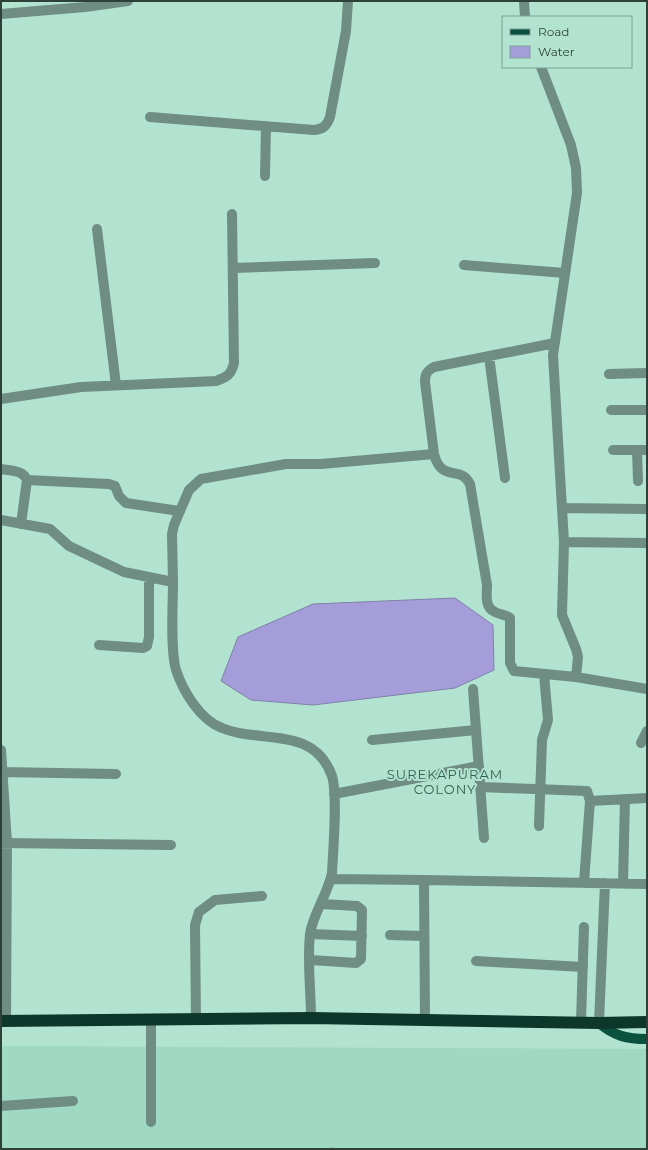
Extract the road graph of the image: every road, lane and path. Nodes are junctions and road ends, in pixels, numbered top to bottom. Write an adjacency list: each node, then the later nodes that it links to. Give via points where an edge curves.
1 (128, 1): 4 (street)
2 (348, 1): 8 (street, via 346,31 328,123 324,128 314,130)
3 (524, 1): 5 (street)
4 (1, 14)
5 (525, 16)
6 (541, 68): 15 (street, via 576,168 577,193)
7 (150, 117): 8 (street)
8 (266, 126): 9 (street)
9 (265, 176)
10 (232, 214): 14 (street)
11 (97, 229): 20 (street)
12 (375, 263): 14 (street)
13 (464, 265): 15 (street)
14 (233, 268): 20 (street, via 232,372 216,381)
15 (565, 273): 16 (street)
16 (554, 343): 17 (street); 31 (street)
17 (489, 356): 26 (street, via 434,367 425,376); 28 (street)
18 (647, 373): 19 (street)
19 (609, 374)
20 (116, 385): 21 (street, via 55,389)
21 (1, 399)
22 (611, 410): 23 (street)
23 (647, 410)
24 (613, 450): 25 (street)
25 (642, 450): 30 (street)
26 (434, 454): 33 (street, via 330,464 286,464 201,479 189,490); 41 (street, via 441,469 463,475 470,484 487,584 487,601 495,612 510,618 511,668 518,673)
27 (1, 469): 29 (street, via 22,473)
28 (505, 478)
29 (27, 480): 33 (street, via 110,484 115,486 119,496 126,503); 35 (street)
30 (638, 481)
31 (562, 508): 32 (street); 36 (street)
32 (647, 508)
33 (179, 511): 39 (street, via 172,534)
34 (1, 520): 35 (street)
35 (21, 524): 38 (street, via 50,529 75,549 124,572)
36 (564, 542): 37 (street); 42 (street, via 562,615 578,657)
37 (647, 543)
38 (149, 578): 39 (street); 40 (street, via 149,637 146,646 143,648)
39 (173, 582): 55 (street, via 176,669 198,710 220,728 287,738 306,745 326,764 332,777)
40 (99, 645)
41 (544, 674): 42 (street); 54 (street, via 548,720 542,740)
42 (576, 677): 44 (street)
43 (473, 689): 45 (street)
44 (647, 689)
45 (476, 730): 47 (street); 50 (street)
46 (647, 731): 48 (street)
47 (372, 740)
48 (641, 743)
49 (1, 750): 51 (street)
50 (478, 766): 53 (street); 55 (street)
51 (2, 772): 52 (street); 61 (street)
52 (116, 774)
53 (480, 787): 54 (street); 60 (street)
54 (539, 789): 58 (street, via 587,791); 59 (street)
55 (334, 794): 63 (street)
56 (647, 798): 57 (street)
57 (625, 799): 58 (street); 67 (street)
58 (590, 801): 65 (street)
59 (539, 826)
60 (484, 838)
61 (4, 843): 62 (street); 83 (street)
62 (171, 845)
63 (331, 879): 64 (street); 70 (street)
64 (424, 880): 65 (street); 75 (street)
65 (584, 882): 66 (street)
66 (605, 883): 67 (street); 86 (street)
67 (623, 883): 68 (street)
68 (647, 884)
69 (262, 896): 81 (street, via 215,900 199,912 195,925)
70 (321, 904): 72 (street); 74 (street, via 360,907 363,913)
71 (584, 927): 78 (street)
72 (310, 934): 74 (street); 76 (street)
73 (390, 935): 75 (street)
74 (362, 936): 76 (street, via 359,962)
75 (424, 936): 82 (street)
76 (311, 960): 79 (street)
77 (476, 961): 78 (street)
78 (583, 967): 84 (street)
79 (311, 1018): 81 (highway); 82 (highway)
80 (152, 1020): 81 (highway); 83 (highway); 90 (street)
81 (196, 1020)
82 (425, 1020): 84 (highway)
83 (4, 1021)
84 (581, 1022): 86 (highway)
85 (647, 1022): 86 (highway)
86 (599, 1023): 87 (main road, via 620,1037)
87 (647, 1039)
88 (73, 1100): 89 (street)
89 (1, 1106)
90 (151, 1122)

